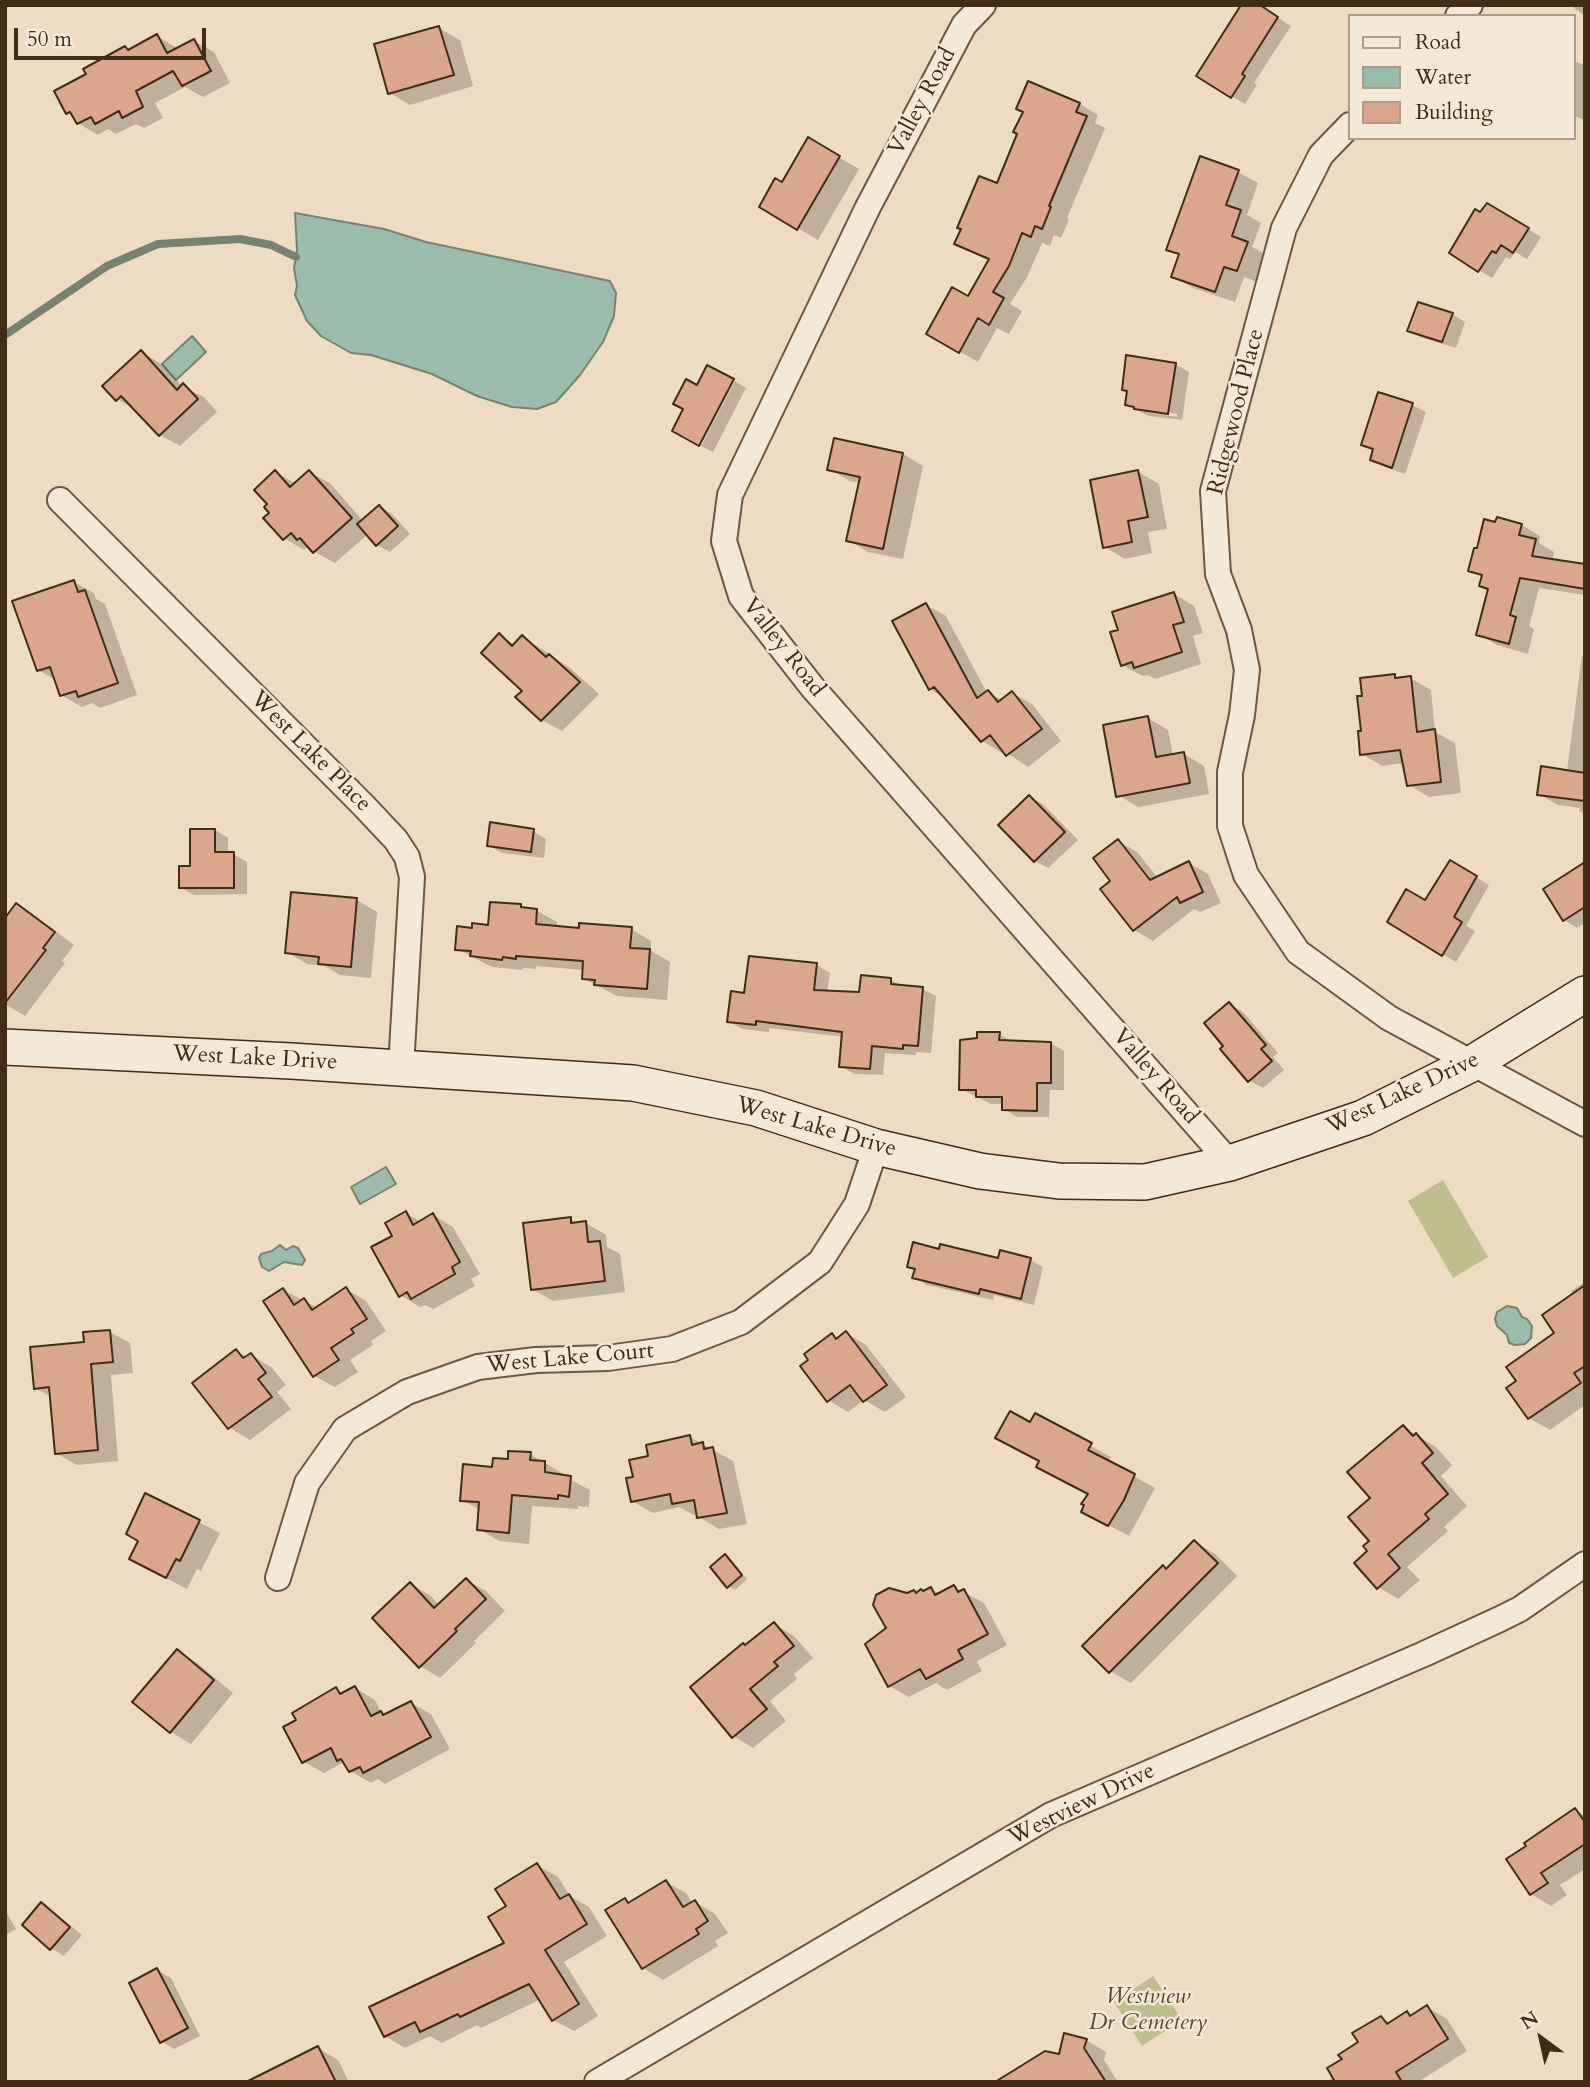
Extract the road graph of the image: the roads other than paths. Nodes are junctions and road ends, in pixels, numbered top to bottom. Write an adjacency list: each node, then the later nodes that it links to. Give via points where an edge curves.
1 (983, 5): 10 (street, Valley Road, via 964,24 862,220 730,495 724,541 741,596 813,688)
2 (1348, 127): 6 (street, Ridgewood Place, via 1321,155 1284,228 1213,491 1218,574 1247,670 1230,772 1230,826 1246,875 1298,952 1389,1018)
3 (60, 500): 7 (street, West Lake Place, via 364,806 407,857 412,877)
4 (1585, 994): 6 (main road, West Lake Drive)
5 (5, 1047): 7 (main road, West Lake Drive)
6 (1473, 1063): 8 (street, Ridgewood Place); 10 (main road, West Lake Drive, via 1363,1118)
7 (401, 1068): 9 (main road, West Lake Drive, via 632,1083 756,1108)
8 (1585, 1124)
9 (876, 1147): 10 (main road, West Lake Drive, via 980,1171 1059,1181 1145,1182); 12 (street, West Lake Court, via 857,1204 820,1262 741,1322 672,1349 478,1367 407,1392 345,1430 307,1483)
10 (1230, 1163)
11 (1585, 1564): 13 (street, Westview Drive, via 1520,1609 1051,1815)
12 (278, 1578)
13 (597, 2082)

